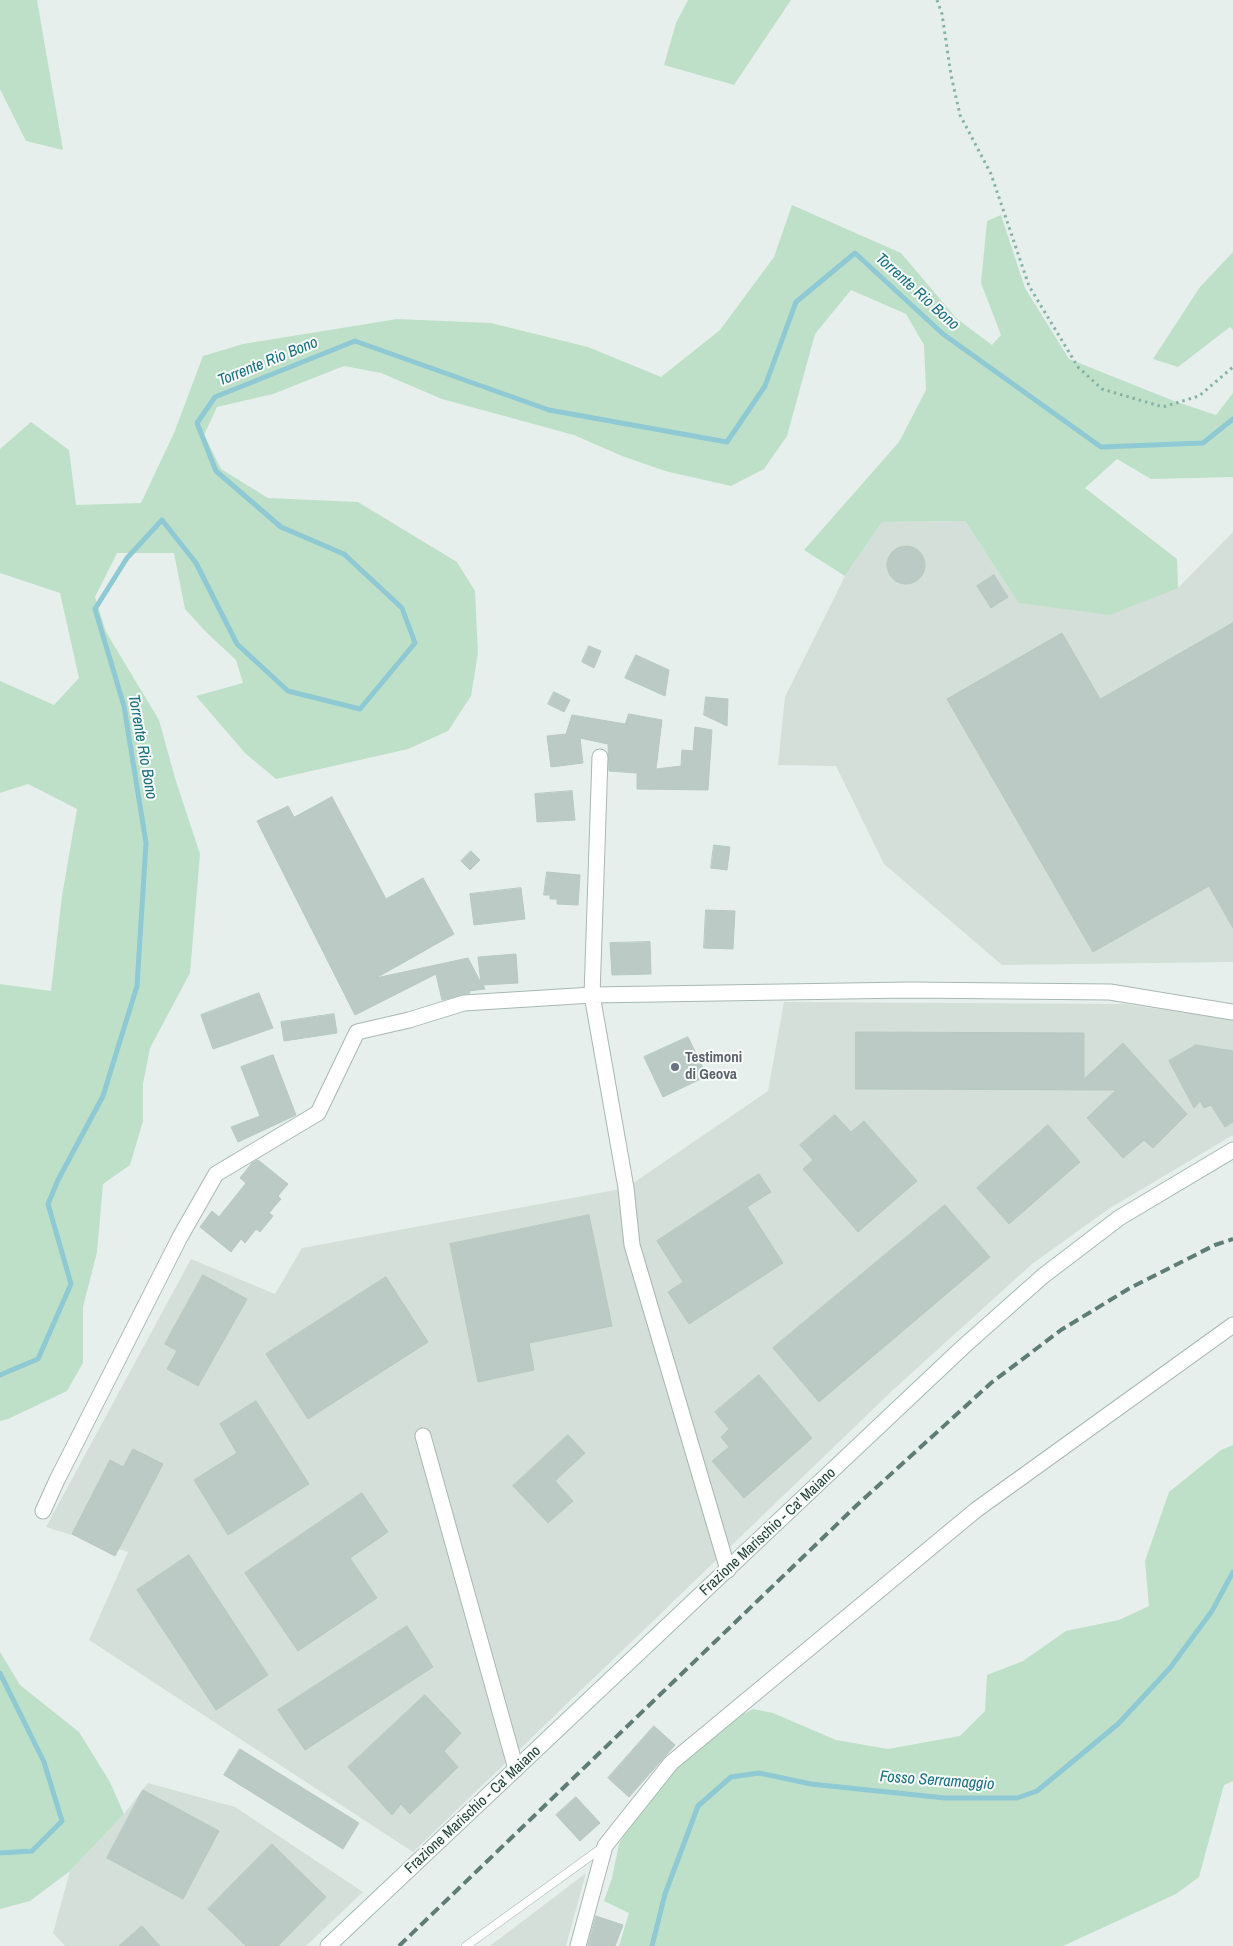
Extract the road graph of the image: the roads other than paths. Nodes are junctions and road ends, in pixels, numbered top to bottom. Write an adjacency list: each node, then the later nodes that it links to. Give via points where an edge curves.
1 (600, 756): 2 (street)
2 (592, 995): 3 (street, via 910,990 1110,992); 7 (street, via 464,1003 357,1032 318,1113 216,1174 180,1237); 8 (street, via 626,1188 632,1245)
3 (1233, 1012)
4 (1233, 1150): 8 (street, Frazione Marischio - Ca' Maiano, via 1119,1218 1043,1276 963,1347)
5 (1233, 1324): 10 (street, via 976,1510 671,1763)
6 (423, 1436): 9 (street)
7 (43, 1511)
8 (728, 1570): 9 (street, Frazione Marischio - Ca' Maiano)
9 (516, 1769): 11 (street, Frazione Marischio - Ca' Maiano)
10 (605, 1846): 12 (lane); 13 (street)
11 (328, 1946)
12 (466, 1946)
13 (578, 1946)

